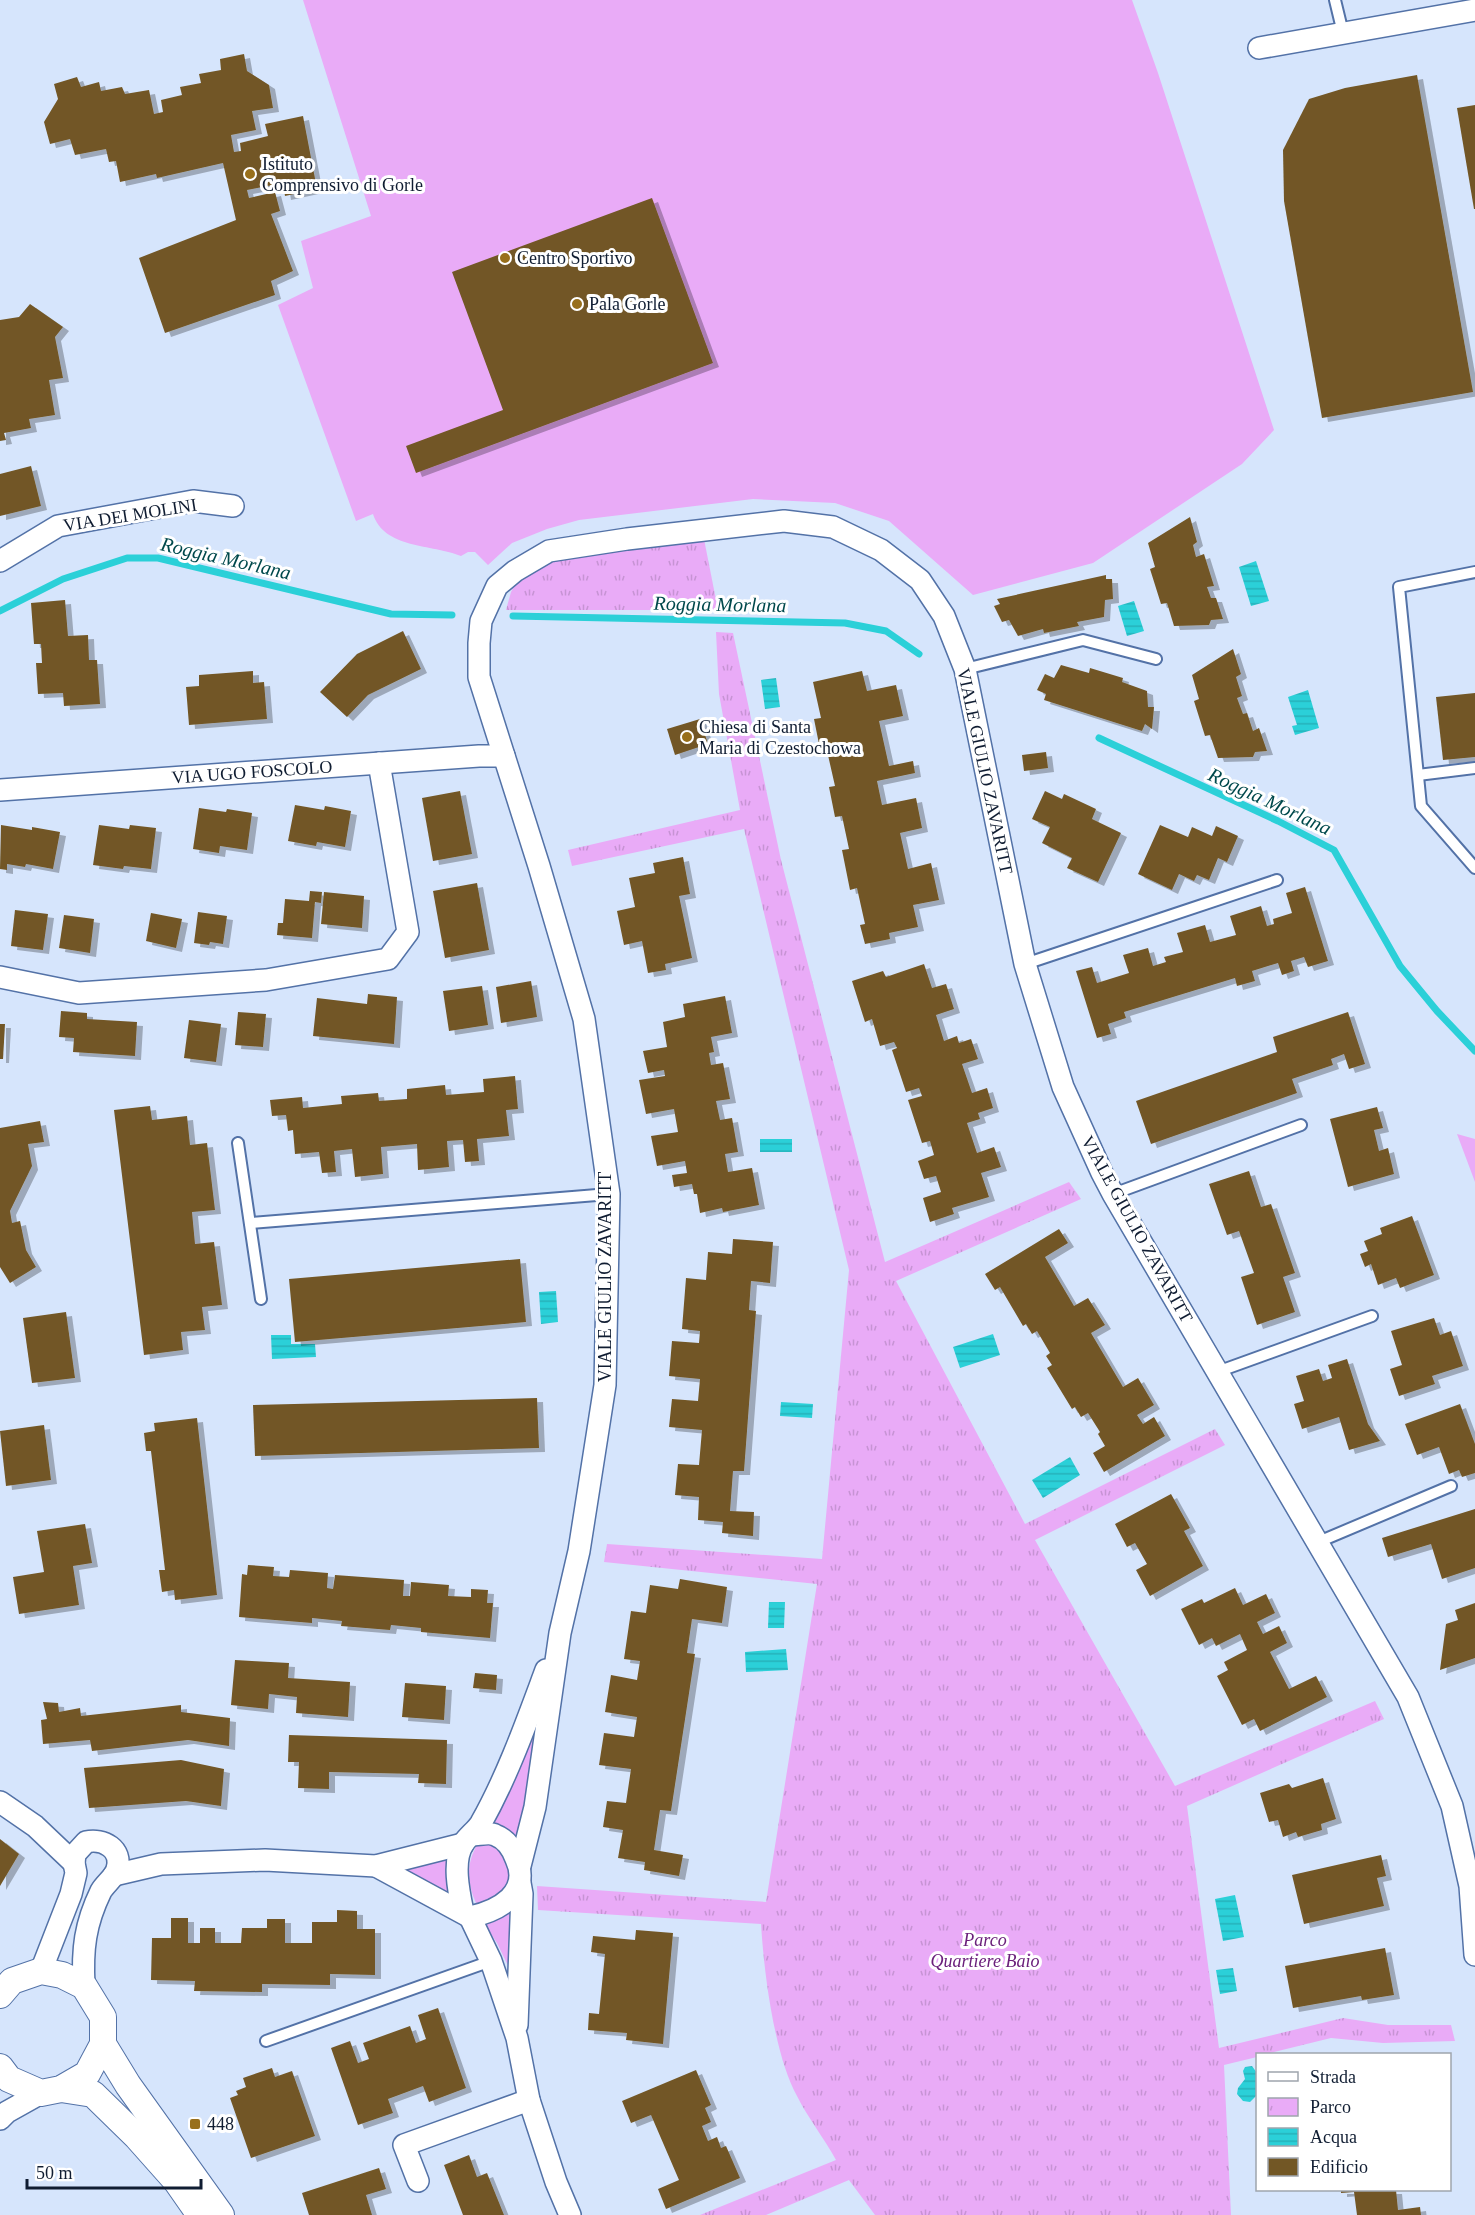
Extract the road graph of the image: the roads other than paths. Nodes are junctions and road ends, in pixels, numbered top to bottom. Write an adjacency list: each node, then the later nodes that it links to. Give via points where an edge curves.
1 (1335, 0): 3 (lane)
2 (1475, 10): 3 (street)
3 (1343, 33): 4 (street)
4 (1259, 48)
5 (233, 506): 6 (street, VIA DEI MOLINI, via 193,501 58,526)
6 (0, 561)
7 (1475, 572): 13 (lane, via 1399,587)
8 (1156, 659): 9 (lane, via 1083,640)
9 (965, 669): 10 (street, VIALE GIULIO ZAVARITT, via 944,616 920,580 881,550 833,527 784,521 627,538 549,551 497,586 481,621 479,677); 17 (street, VIALE GIULIO ZAVARITT)
10 (504, 756): 11 (street, VIA UGO FOSCOLO); 21 (street, VIALE GIULIO ZAVARITT, via 584,1019)
11 (379, 763): 14 (street, VIA UGO FOSCOLO); 18 (street, via 408,932 388,959 266,980 79,993)
12 (1475, 768): 13 (lane)
13 (1418, 775): 15 (lane, via 1421,806)
14 (0, 790)
15 (1475, 867)
16 (1277, 880): 17 (lane)
17 (1025, 964): 22 (street, VIALE GIULIO ZAVARITT, via 1063,1087)
18 (0, 977)
19 (1300, 1125): 22 (lane)
20 (238, 1143): 23 (lane)
21 (609, 1194): 23 (lane); 29 (street, VIALE GIULIO ZAVARITT, via 605,1384 579,1551)
22 (1113, 1194): 26 (street, VIALE GIULIO ZAVARITT)
23 (250, 1223): 24 (lane)
24 (261, 1299)
25 (1372, 1316): 26 (lane)
26 (1217, 1372): 28 (street, VIALE GIULIO ZAVARITT)
27 (1451, 1486): 28 (lane)
28 (1316, 1542): 39 (street, VIALE GIULIO ZAVARITT, via 1408,1696 1452,1806 1470,1886)
29 (560, 1633): 32 (street, VIALE GIULIO ZAVARITT, via 517,1747 481,1822); 37 (street, VIALE GIULIO ZAVARITT, via 535,1807)
30 (0, 1802): 31 (street)
31 (35, 1826): 33 (street); 35 (street)
32 (468, 1840): 34 (street); 37 (street, via 494,1834 510,1845); 38 (street, via 456,1878)
33 (86, 1842): 35 (street, via 75,1854); 36 (street, via 102,1841 111,1846)
34 (376, 1866): 36 (street, via 265,1860 161,1864); 38 (street)
35 (75, 1868): 36 (street, via 86,1882 98,1884); 41 (street, via 71,1894)
36 (112, 1871): 43 (street, via 92,1910 85,1935)
37 (520, 1874): 38 (street, via 510,1900 489,1913); 44 (street, VIALE GIULIO ZAVARITT)
38 (466, 1914): 40 (street, VIALE GIULIO ZAVARITT)
39 (1475, 1955)
40 (491, 1961): 44 (street, VIALE GIULIO ZAVARITT); 45 (lane)
41 (41, 1971): 42 (street); 43 (street, via 62,1975)
42 (4, 1984)
43 (84, 1986): 46 (street, via 103,2017)
44 (517, 2038): 49 (street, VIALE GIULIO ZAVARITT)
45 (266, 2041)
46 (103, 2044): 48 (street, via 87,2074); 53 (street)
47 (0, 2067): 48 (street, via 9,2079)
48 (51, 2091): 50 (street, via 7,2112); 52 (street, via 93,2094 177,2182)
49 (529, 2100): 51 (street, via 404,2145); 54 (street, VIALE GIULIO ZAVARITT)
50 (0, 2120)
51 (418, 2181)
52 (200, 2215)
53 (221, 2215)
54 (570, 2215)

